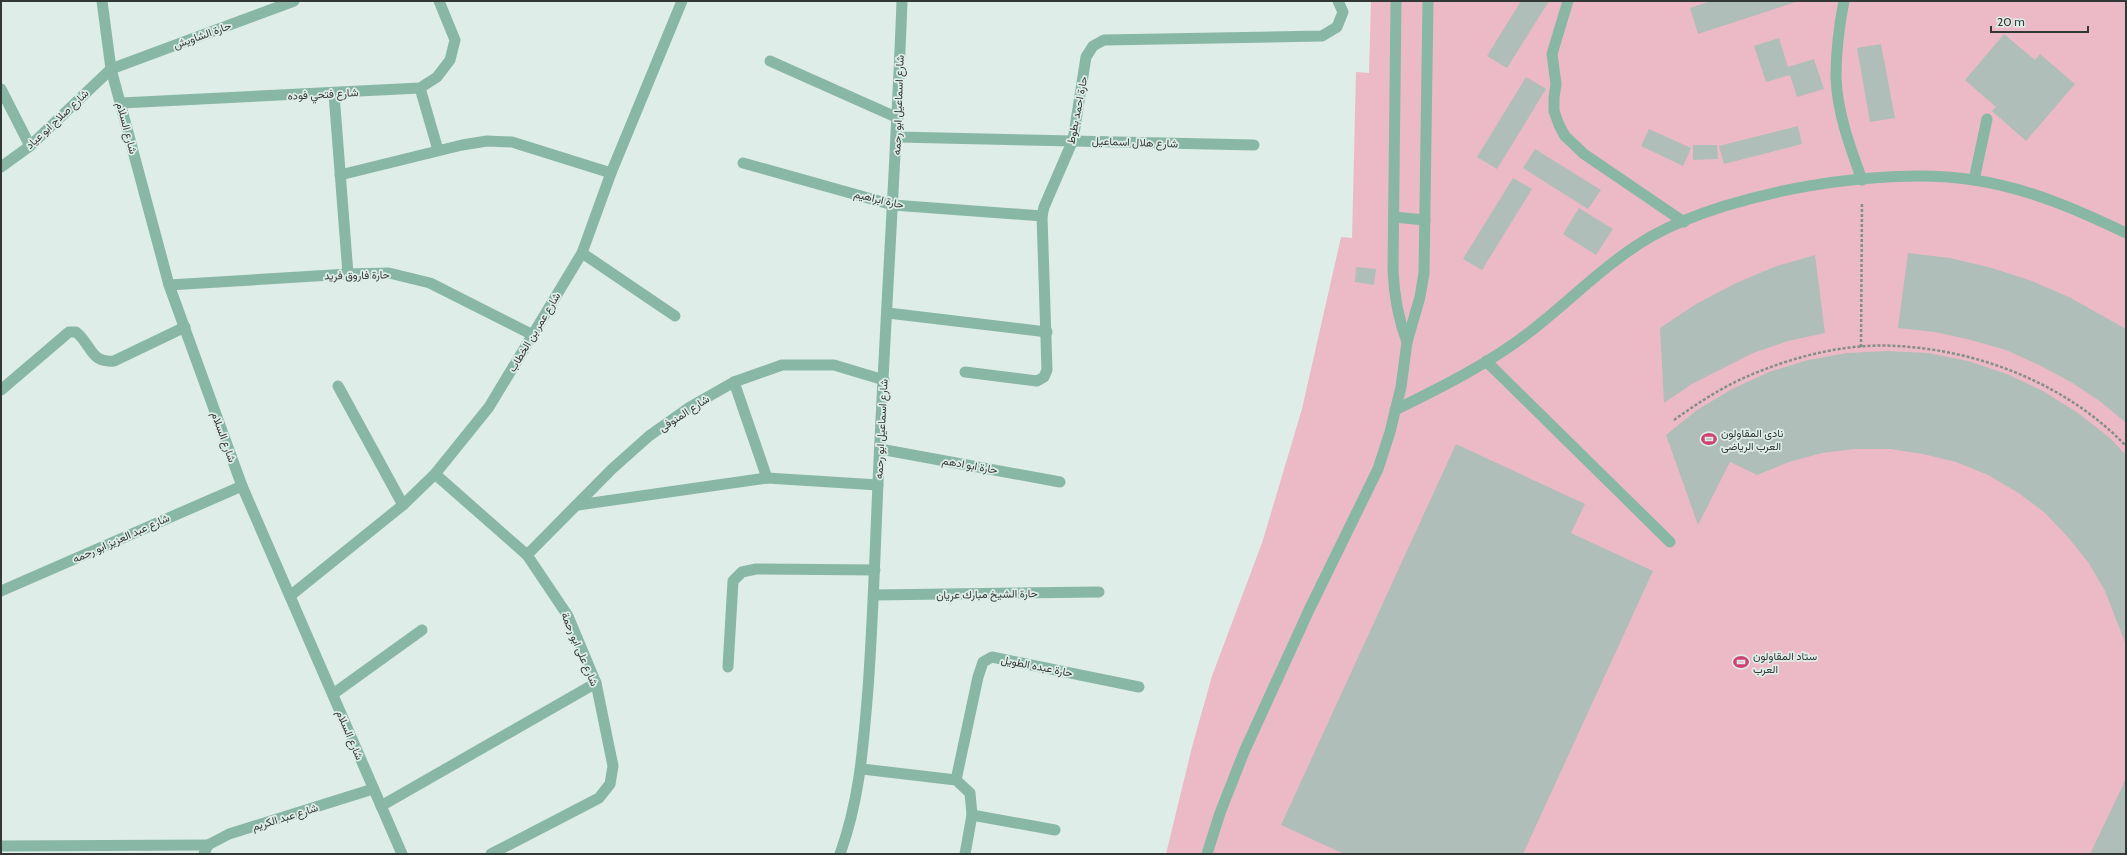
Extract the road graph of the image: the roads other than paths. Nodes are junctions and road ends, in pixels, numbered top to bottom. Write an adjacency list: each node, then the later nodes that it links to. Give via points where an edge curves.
1 (102, 1): 12 (street, شارع السلام)
2 (294, 1): 12 (street, حارة الشاويش)
3 (439, 1): 13 (street, شارع فتحي فوده, via 455,40 450,60 438,77)
4 (682, 1): 26 (street, شارع عمر بن الخطاب)
5 (902, 1): 17 (street, شارع اسماعيل ابو رحمه)
6 (1338, 1): 20 (street, حارة احمد بطوط, via 1343,12 1337,27 1322,36 1104,40 1093,46 1086,57)
7 (1396, 1): 32 (street)
8 (1428, 1): 33 (street)
9 (1568, 1): 34 (street, via 1552,54 1556,84 1554,112 1558,125 1565,136 1584,154)
10 (1844, 1): 28 (street, via 1836,78 1840,109)
11 (770, 61): 17 (street)
12 (111, 69): 16 (street, شارع السلام); 22 (street, شارع صلاح ابو عياد)
13 (420, 88): 15 (street, شارع فتحي فوده); 23 (street)
14 (1, 89): 22 (street)
15 (334, 94): 16 (street, شارع فتحي فوده); 27 (street)
16 (121, 103): 38 (street, شارع السلام)
17 (898, 118): 19 (street, شارع اسماعيل ابو رحمه)
18 (1987, 119): 29 (street)
19 (897, 137): 20 (street, شارع هلال اسماعيل); 30 (street, شارع اسماعيل ابو رحمه)
20 (1073, 140): 21 (street, شارع هلال اسماعيل); 31 (street, حارة احمد بطوط)
21 (1254, 145)
22 (30, 146): 25 (street, شارع صلاح ابو عياد)
23 (438, 150): 26 (street, via 486,141 512,142); 27 (street)
24 (743, 163): 30 (street, حارة ابراهيم)
25 (1, 167)
26 (611, 172): 36 (street, شارع عمر بن الخطاب)
27 (340, 175): 37 (street)
28 (1862, 180): 29 (street, via 1918,176); 34 (street, via 1816,185 1771,194 1727,206)
29 (1974, 180): 35 (street, via 2027,192 2081,211)
30 (893, 205): 31 (street, حارة ابراهيم); 39 (street, شارع اسماعيل ابو رحمه)
31 (1042, 216): 42 (street, حارة احمد بطوط)
32 (1394, 217): 33 (street); 44 (street, via 1394,294)
33 (1425, 220): 44 (street, via 1424,273)
34 (1684, 222): 45 (street, via 1652,236 1624,254 1529,332)
35 (2126, 233)
36 (582, 253): 40 (street); 43 (street, شارع عمر بن الخطاب)
37 (348, 274): 38 (street, حارة فاروق فريد); 43 (street, حارة فاروق فريد, via 389,273 430,283)
38 (169, 286): 41 (street, شارع السلام)
39 (888, 313): 42 (street); 47 (street, شارع اسماعيل ابو رحمه)
40 (675, 316)
41 (185, 326): 50 (street, via 114,360 104,362 96,359 81,336 76,332 69,332); 57 (street, شارع السلام)
42 (1047, 332): 46 (street, حارة احمد بطوط, via 1047,370 1044,377 1037,381)
43 (533, 334): 53 (street, شارع عمر بن الخطاب, via 489,407)
44 (1407, 342): 51 (street)
45 (1486, 361): 51 (street); 60 (street)
46 (965, 372)
47 (884, 380): 48 (street, شارع المنوفى, via 834,365 782,365); 52 (street, شارع اسماعيل ابو رحمه)
48 (734, 382): 54 (street); 59 (street, شارع المنوفى, via 690,407 649,436 612,469)
49 (338, 386): 58 (street)
50 (1, 390)
51 (1395, 410): 84 (street, via 1378,469 1309,610 1244,752)
52 (880, 449): 55 (street, حارة ابو ادهم); 56 (street, شارع اسماعيل ابو رحمه)
53 (435, 474): 58 (street, شارع عمر بن الخطاب); 61 (street, شارع على ابو رحمة)
54 (767, 478): 56 (street); 59 (street)
55 (1060, 482)
56 (878, 485): 62 (street, شارع اسماعيل ابو رحمه)
57 (242, 486): 63 (street, شارع عبد العزيز ابو رحمه); 65 (street, شارع السلام)
58 (403, 505): 65 (street, شارع عمر بن الخطاب)
59 (578, 505): 61 (street, شارع المنوفى)
60 (1670, 542)
61 (527, 555): 69 (street, شارع على ابو رحمة, via 568,616)
62 (875, 570): 66 (street, شارع اسماعيل ابو رحمه); 68 (street, via 756,569 742,572 733,581)
63 (1, 591)
64 (1099, 592): 66 (street, حارة الشيخ مبارك عريان)
65 (290, 596): 71 (street, شارع السلام)
66 (874, 596): 72 (street, شارع اسماعيل ابو رحمه)
67 (422, 630): 71 (street)
68 (728, 667)
69 (596, 683): 75 (street); 81 (street, شارع على ابو رحمة, via 613,766 610,784 599,798)
70 (1139, 687): 73 (street, حارة عبده الطويل, via 992,657 983,662 978,677)
71 (332, 694): 74 (street, شارع السلام)
72 (862, 769): 73 (street); 82 (street, شارع اسماعيل ابو رحمه, via 851,824)
73 (956, 780): 76 (street, via 970,793)
74 (374, 789): 75 (street, شارع السلام); 79 (street, شارع عبد الكريم, via 229,834)
75 (381, 806): 80 (street, شارع السلام)
76 (972, 815): 77 (street); 83 (street)
77 (1055, 830)
78 (1, 846): 79 (street)
79 (206, 849)
80 (402, 854)
81 (491, 854)
82 (840, 854)
83 (965, 854)
84 (1207, 854)

